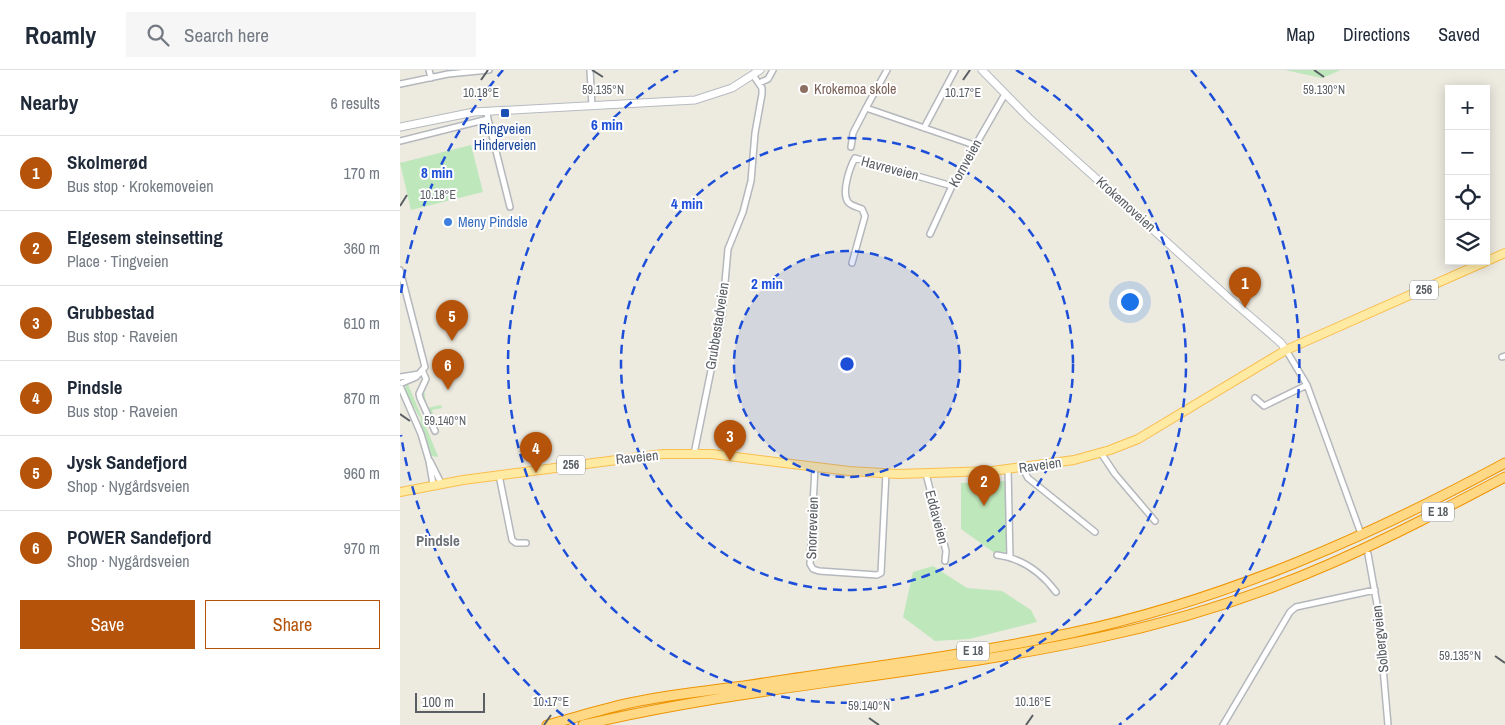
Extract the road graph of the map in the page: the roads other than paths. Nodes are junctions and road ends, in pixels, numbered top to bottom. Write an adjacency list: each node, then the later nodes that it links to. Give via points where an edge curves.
1 (429, 70): 11 (street)
2 (490, 70): 9 (street)
3 (590, 70): 15 (street)
4 (760, 70): 10 (main road)
5 (773, 70): 12 (street, via 768,79)
6 (887, 70): 16 (street)
7 (955, 70): 20 (street)
8 (982, 70): 14 (main road, Krokemoveien)
9 (472, 71): 11 (street)
10 (754, 75): 12 (street); 15 (main road, via 726,91 696,100)
11 (431, 78): 13 (street)
12 (759, 83): 39 (street, Grubbestadveien, via 762,94 754,133 752,181 728,250 722,316)
13 (400, 84)
14 (1005, 94): 23 (street, Kornveien); 30 (main road, Krokemoveien, via 1281,349)
15 (592, 106): 17 (main road)
16 (866, 108): 20 (street); 22 (street, via 853,133)
17 (487, 112): 18 (street); 19 (main road, via 445,116)
18 (488, 120): 21 (street); 25 (street)
19 (400, 127)
20 (924, 128): 23 (street)
21 (400, 141)
22 (851, 146)
23 (974, 146): 24 (street, Kornveien)
24 (952, 186): 26 (street, Kornveien); 28 (street, Havreveien, via 855,158 850,167 846,196 850,204 862,209 866,216)
25 (510, 207)
26 (930, 234)
27 (1505, 253): 30 (main road, Raveien / 256)
28 (852, 263)
29 (400, 270): 31 (street, via 424,362)
30 (1286, 350): 33 (street); 38 (main road, Raveien / 256, via 1149,433)
31 (421, 373): 32 (street); 37 (street, via 426,380 419,394)
32 (401, 383): 36 (street)
33 (1307, 385): 35 (street, via 1264,406); 51 (street)
34 (400, 396): 36 (street)
35 (1255, 398)
36 (407, 405): 48 (street, via 421,434)
37 (435, 431)
38 (1101, 453): 42 (main road, Raveien / 256); 50 (street)
39 (694, 454): 41 (main road, Raveien / 256); 46 (main road, Raveien / 256, via 632,457)
40 (1505, 462): 60 (highway, E 18, via 1385,525 1247,582 1188,602 1073,632 630,703)
41 (814, 467): 44 (main road, Raveien / 256); 44 (street, Snorreveien, via 810,564 818,571 881,573)
42 (1022, 467): 43 (main road, Raveien / 256); 52 (street, via 1028,478)
43 (1008, 469): 45 (main road, Raveien / 256); 56 (street)
44 (886, 474): 45 (main road, Raveien / 256)
45 (926, 474): 57 (street, Eddaveien, via 946,551)
46 (499, 475): 48 (main road, Raveien / 256); 53 (street, via 512,540)
47 (1505, 477): 54 (highway, E 18)
48 (437, 484): 49 (main road, Raveien / 256)
49 (400, 492)
50 (1155, 521)
51 (1360, 531)
52 (1095, 532)
53 (526, 543)
54 (1369, 550): 58 (street, Solbergveien); 61 (highway, E 18, via 1216,606 1098,638 957,664 718,698)
55 (997, 555): 56 (street)
56 (1010, 558): 59 (street, via 1033,569)
57 (945, 560)
58 (1375, 590): 62 (street, via 1296,607 1290,612); 63 (street, Solbergveien)
59 (1056, 592)
60 (547, 725)
61 (583, 725)
62 (1223, 725)
63 (1388, 725)

